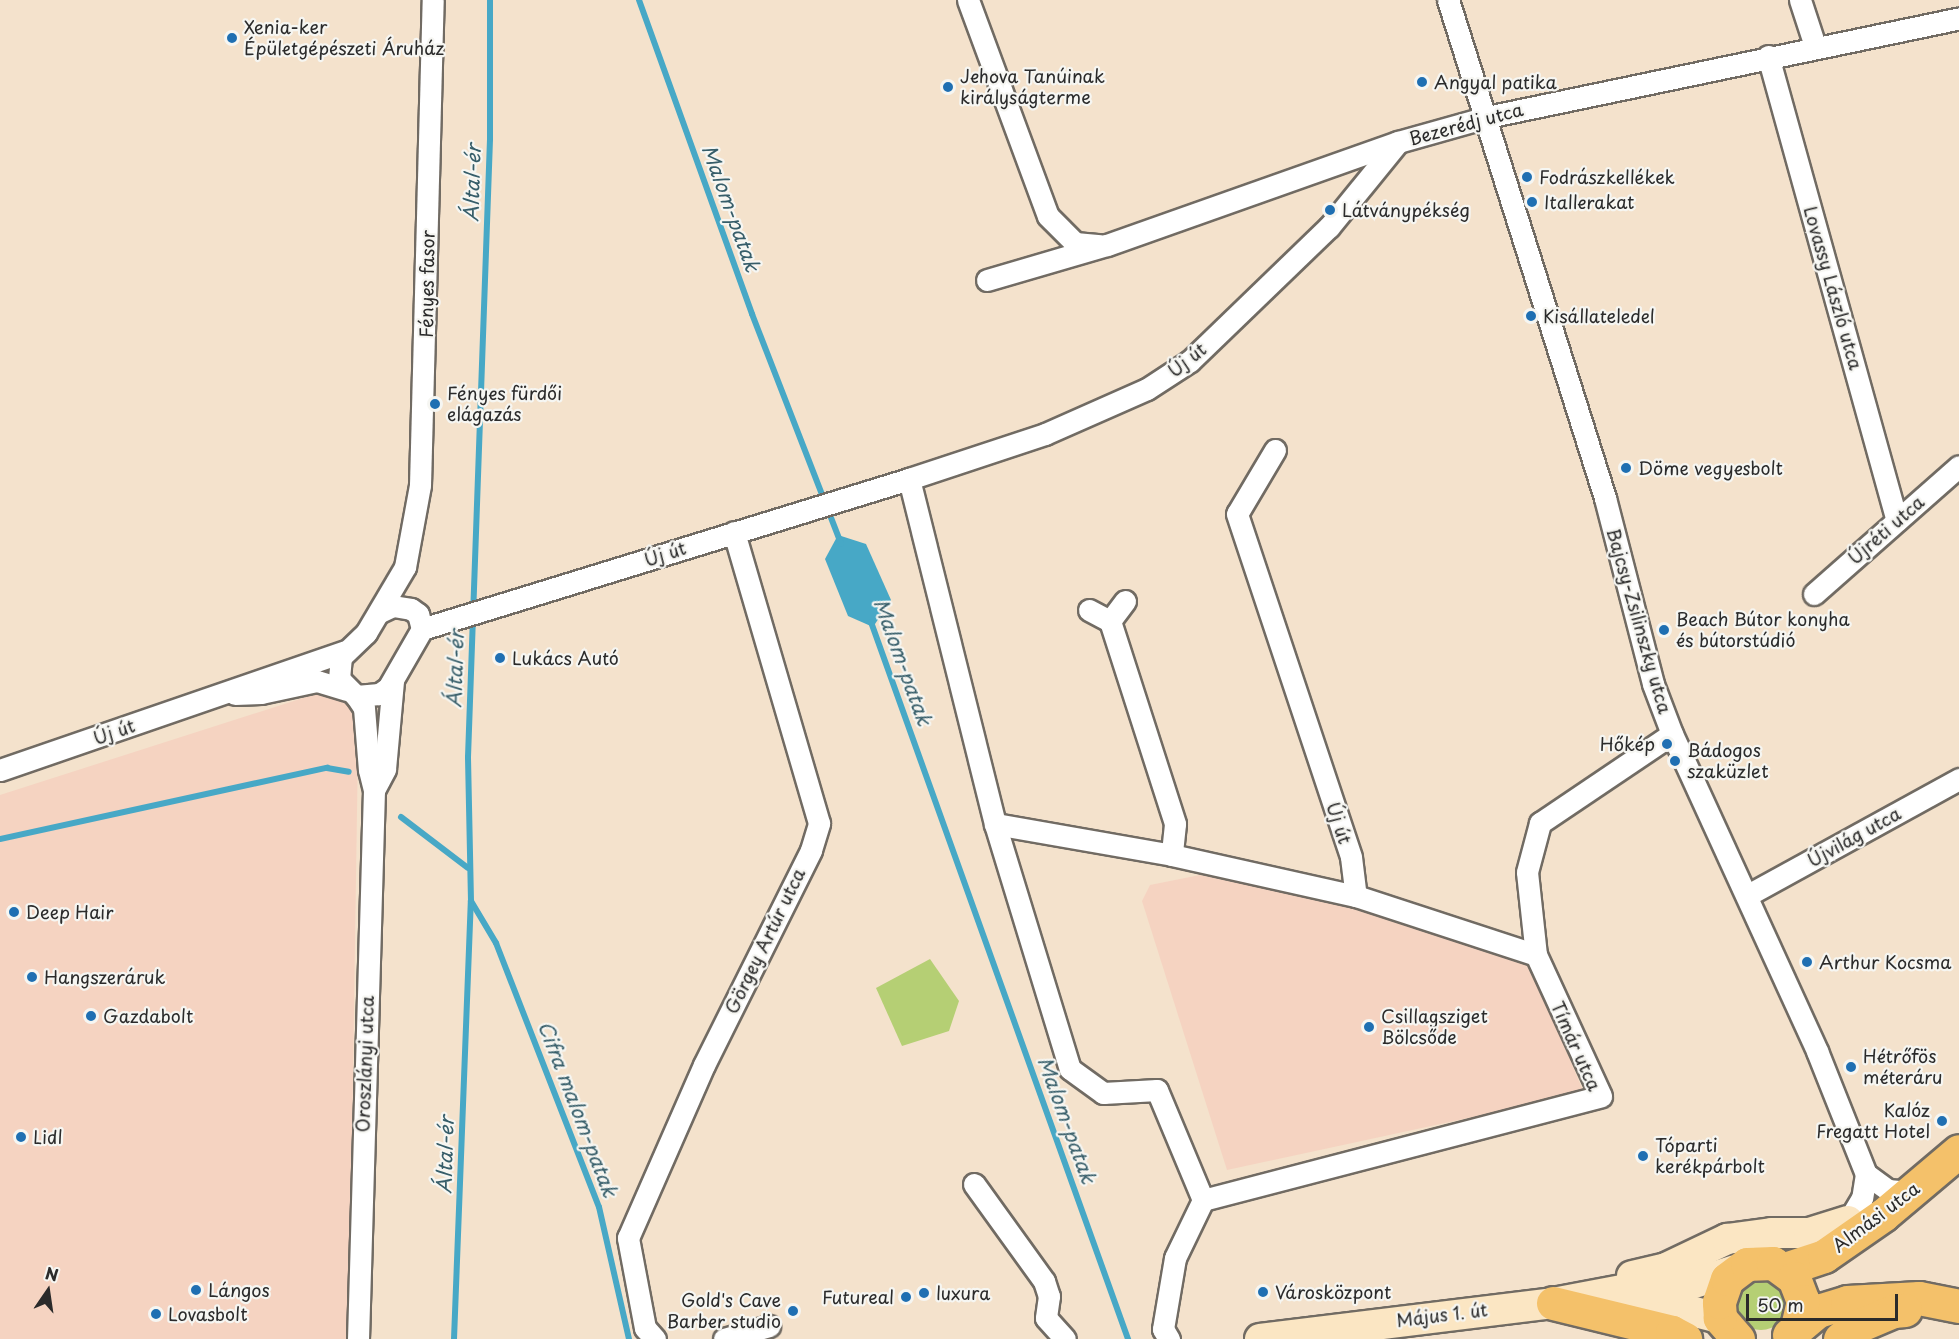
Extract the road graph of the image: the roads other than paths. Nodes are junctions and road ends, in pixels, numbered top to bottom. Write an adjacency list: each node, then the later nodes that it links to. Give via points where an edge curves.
1 (433, 0): 17 (street, Fényes fasor, via 424,405 415,526)
2 (968, 0): 10 (street, via 1048,216 1075,243)
3 (1448, 0): 8 (street, Bajcsy-Zsilinszky utca)
4 (1800, 0): 6 (street)
5 (1959, 18): 6 (street, Bezerédj utca)
6 (1815, 46): 7 (street, Bezerédj utca)
7 (1768, 56): 8 (street, Bezerédj utca); 15 (street, Lovassy László utca)
8 (1487, 117): 9 (street, Bezerédj utca); 29 (street, Bajcsy-Zsilinszky utca, via 1605,498 1653,684)
9 (1398, 142): 10 (street, Bezerédj utca); 14 (street, Új út, via 1329,227 1190,361 1147,389 1045,434)
10 (1107, 245): 11 (street, Bezerédj utca)
11 (987, 280)
12 (1275, 450): 36 (street, Új út, via 1237,514 1351,857)
13 (1959, 466): 15 (street, Újréti utca)
14 (909, 479): 16 (street, Új út); 33 (street)
15 (1897, 520): 18 (street, Újréti utca)
16 (734, 532): 24 (street, Új út); 52 (street, Görgey Artúr utca, via 819,823 811,850 704,1065 628,1238 645,1328)
17 (405, 567): 20 (street, Fényes fasor); 22 (street, Fényes fasor)
18 (1814, 594)
19 (1125, 601): 23 (street)
20 (411, 609): 22 (street, via 393,606); 24 (street, via 418,614)
21 (1089, 609): 23 (street)
22 (380, 612): 25 (street, Fényes fasor, via 366,633)
23 (1110, 621): 34 (street, via 1175,824)
24 (422, 629): 26 (street)
25 (345, 651): 27 (street, Oroszlányi utca, via 338,672); 28 (street, Új út, via 258,678)
26 (393, 681): 27 (street, via 379,694); 32 (street, Oroszlányi utca, via 385,769)
27 (352, 693): 28 (street, Új út, via 317,681 261,693); 32 (street, Oroszlányi utca, via 364,708)
28 (228, 694): 30 (street, Új út)
29 (1672, 734): 35 (street, Bajcsy-Zsilinszky utca); 37 (street, Tímár utca, via 1540,823 1527,872)
30 (0, 770)
31 (1959, 779): 35 (street, Újvilág utca)
32 (374, 790): 51 (street, Oroszlányi utca)
33 (995, 824): 34 (street); 42 (street, via 1070,1069 1103,1093 1158,1090)
34 (1172, 855): 36 (street)
35 (1748, 895): 39 (street, Bajcsy-Zsilinszky utca)
36 (1356, 896): 37 (street)
37 (1536, 956): 42 (street, Tímár utca, via 1601,1096)
38 (1950, 1159): 41 (main road); 44 (main road, Almási utca, via 1883,1215 1824,1256)
39 (1866, 1174): 41 (street, via 1888,1190); 43 (street, via 1862,1198)
40 (974, 1184): 54 (street, via 1044,1281 1050,1296 1046,1318)
41 (1899, 1191): 43 (main road)
42 (1203, 1200): 55 (street, via 1174,1258 1163,1329)
43 (1848, 1221): 46 (main road, via 1809,1233 1727,1239 1666,1268 1608,1281)
44 (1785, 1269): 45 (main road, via 1760,1261); 50 (main road, via 1801,1289 1803,1301)
45 (1735, 1270): 46 (main road, Május 1. út, via 1685,1286 1622,1290); 49 (main road, via 1721,1290)
46 (1553, 1303): 49 (main road, Május 1. út, via 1683,1309); 56 (main road, Május 1. út); 57 (main road, via 1672,1332)
47 (1959, 1307): 50 (main road, via 1919,1298 1847,1302 1818,1311); 58 (main road, via 1893,1311 1853,1328)
48 (769, 1326): 53 (street)
49 (1729, 1329)
50 (1789, 1335)
51 (357, 1339)
52 (655, 1339)
53 (724, 1339)
54 (1065, 1339)
55 (1169, 1339)
56 (1260, 1339)
57 (1685, 1339)
58 (1840, 1339)

